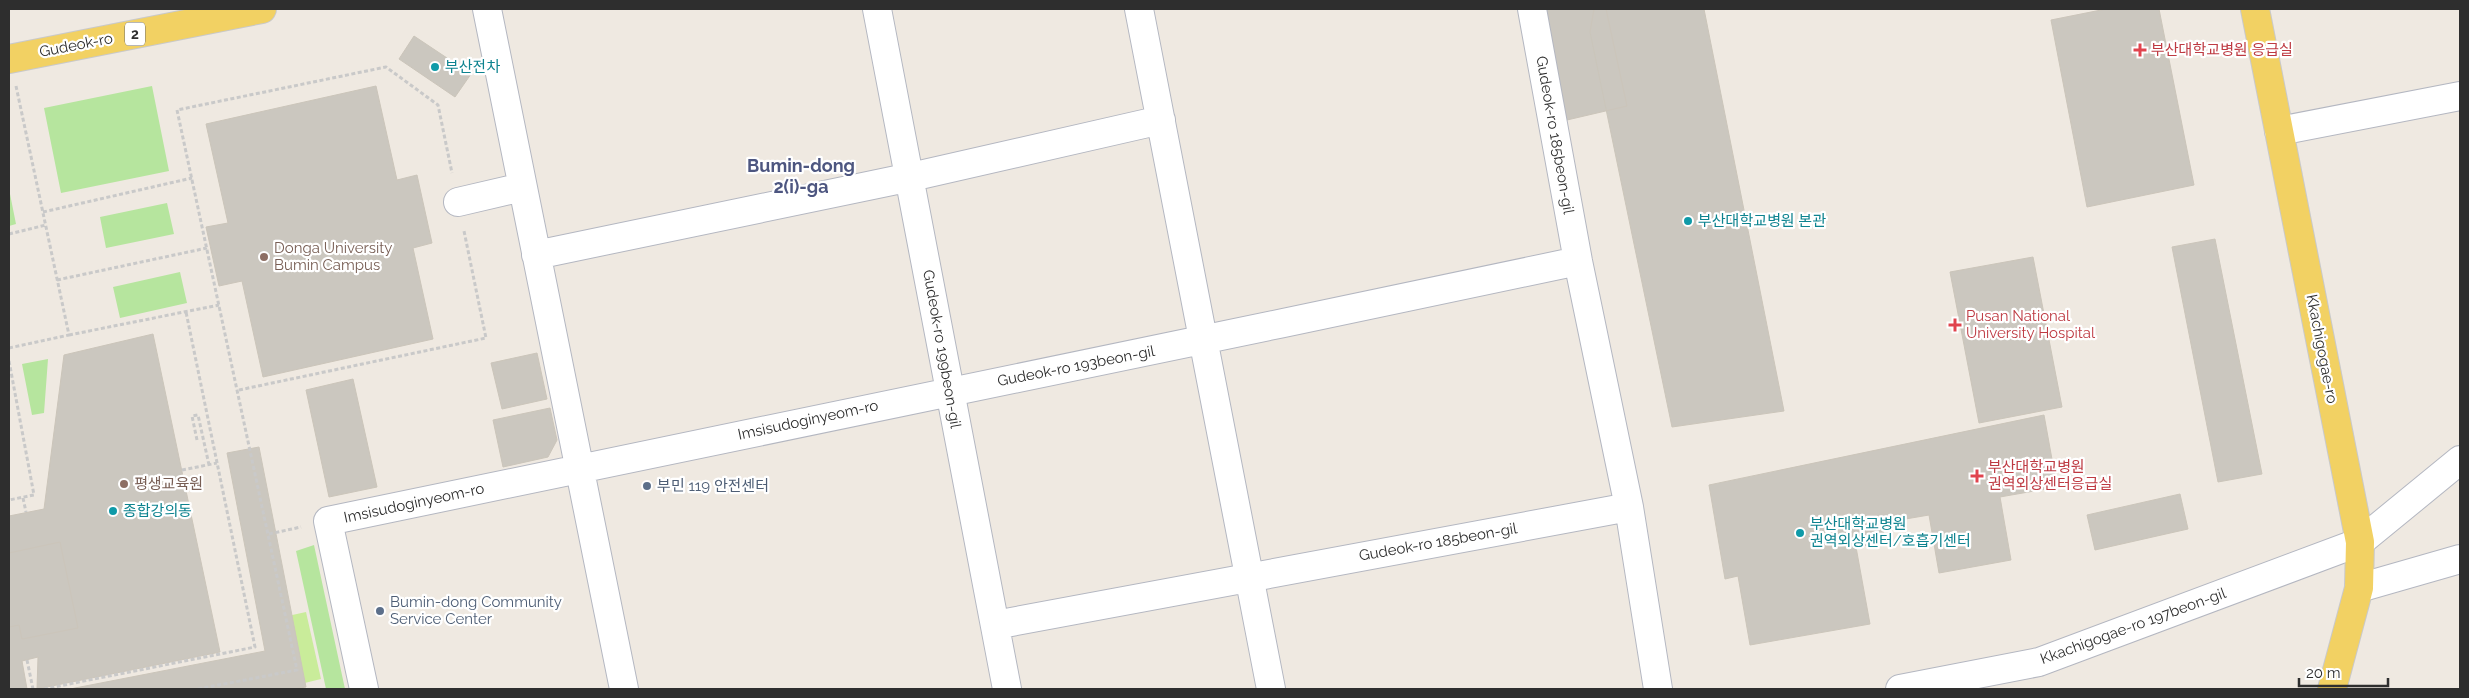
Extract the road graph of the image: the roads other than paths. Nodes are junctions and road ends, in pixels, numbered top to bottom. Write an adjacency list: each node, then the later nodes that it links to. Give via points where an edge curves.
1 (262, 9): 7 (main road, Gudeok-ro / 2)
2 (487, 9): 13 (street)
3 (877, 9): 12 (street, Gudeok-ro 199beon-gil)
4 (1139, 9): 10 (street)
5 (1532, 9): 16 (street, Gudeok-ro 185beon-gil)
6 (2255, 9): 11 (main road, Kkachigogae-ro)
7 (233, 12): 8 (main road, Gudeok-ro / 2)
8 (10, 59)
9 (2460, 96): 11 (street)
10 (1162, 120): 12 (street); 17 (street)
11 (2279, 131): 22 (main road, Kkachigogae-ro)
12 (911, 177): 15 (street); 18 (street, Gudeok-ro 199beon-gil)
13 (522, 187): 14 (street); 15 (street)
14 (458, 202)
15 (536, 256): 20 (street)
16 (1578, 260): 17 (street); 21 (street, Gudeok-ro 185beon-gil)
17 (1202, 341): 18 (street, Gudeok-ro 193beon-gil); 24 (street)
18 (949, 391): 20 (street, Imsisudoginyeom-ro); 26 (street, Gudeok-ro 199beon-gil)
19 (2460, 460): 22 (street, Kkachigogae-ro 197beon-gil)
20 (579, 468): 27 (street, Imsisudoginyeom-ro, via 328,521); 28 (street)
21 (1629, 507): 24 (street, Gudeok-ro 185beon-gil); 31 (street, Gudeok-ro 185beon-gil)
22 (2360, 542): 25 (main road, Kkachigogae-ro); 32 (street, Kkachigogae-ro 197beon-gil, via 2039,662)
23 (2460, 559): 25 (street)
24 (1248, 577): 26 (street); 30 (street)
25 (2359, 588): 33 (main road, Kkachigogae-ro)
26 (995, 625): 29 (street, Gudeok-ro 199beon-gil)
27 (364, 689)
28 (624, 689)
29 (1007, 689)
30 (1271, 689)
31 (1658, 689)
32 (1900, 689)
33 (2332, 689)

